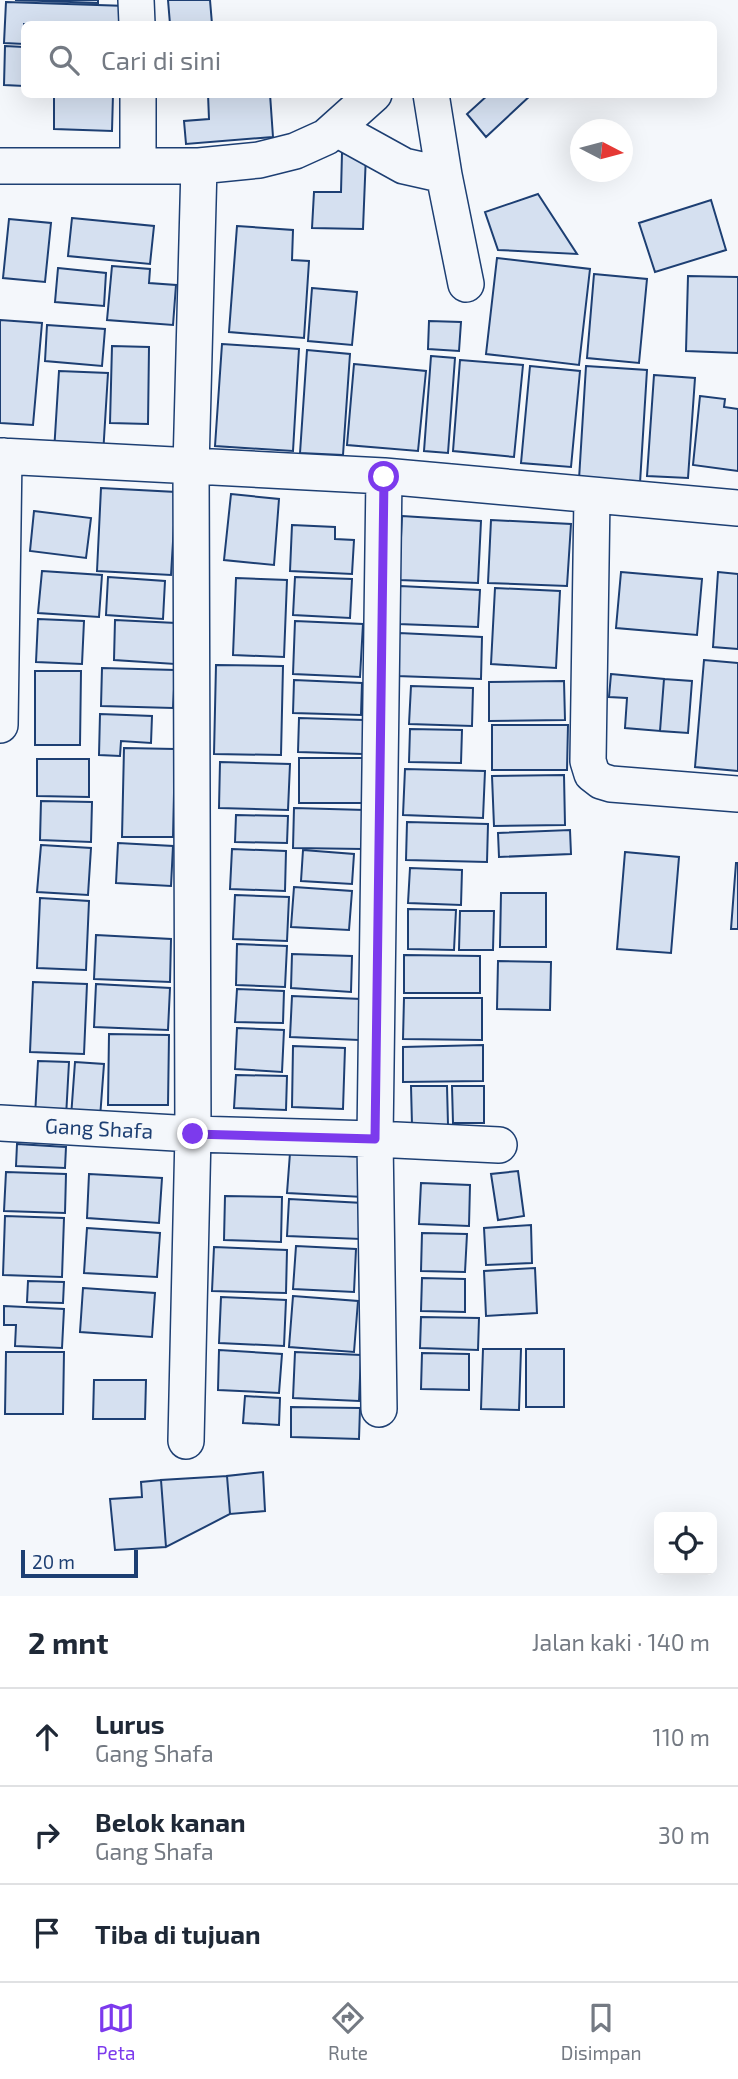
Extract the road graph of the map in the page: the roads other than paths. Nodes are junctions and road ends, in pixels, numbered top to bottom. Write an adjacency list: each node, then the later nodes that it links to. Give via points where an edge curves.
1 (136, 0): 2 (street)
2 (137, 21)
3 (138, 98): 8 (street)
4 (370, 98): 6 (street)
5 (432, 98): 10 (street)
6 (337, 129): 9 (street, via 295,151); 10 (street, via 404,166)
7 (0, 166): 8 (street)
8 (138, 166): 9 (street)
9 (199, 166): 13 (street)
10 (444, 175): 11 (street)
11 (466, 284)
12 (2, 456): 13 (street); 17 (street)
13 (191, 467): 14 (street); 20 (street)
14 (384, 477): 15 (street); 21 (street)
15 (592, 496): 16 (street); 18 (street, via 588,761 592,775 611,784)
16 (738, 508)
17 (0, 725)
18 (738, 794)
19 (0, 1123): 20 (street, Gang Shafa)
20 (193, 1134): 21 (street, Gang Shafa); 24 (street)
21 (375, 1139): 22 (street, Gang Shafa); 23 (street)
22 (499, 1144)
23 (379, 1409)
24 (186, 1441)

